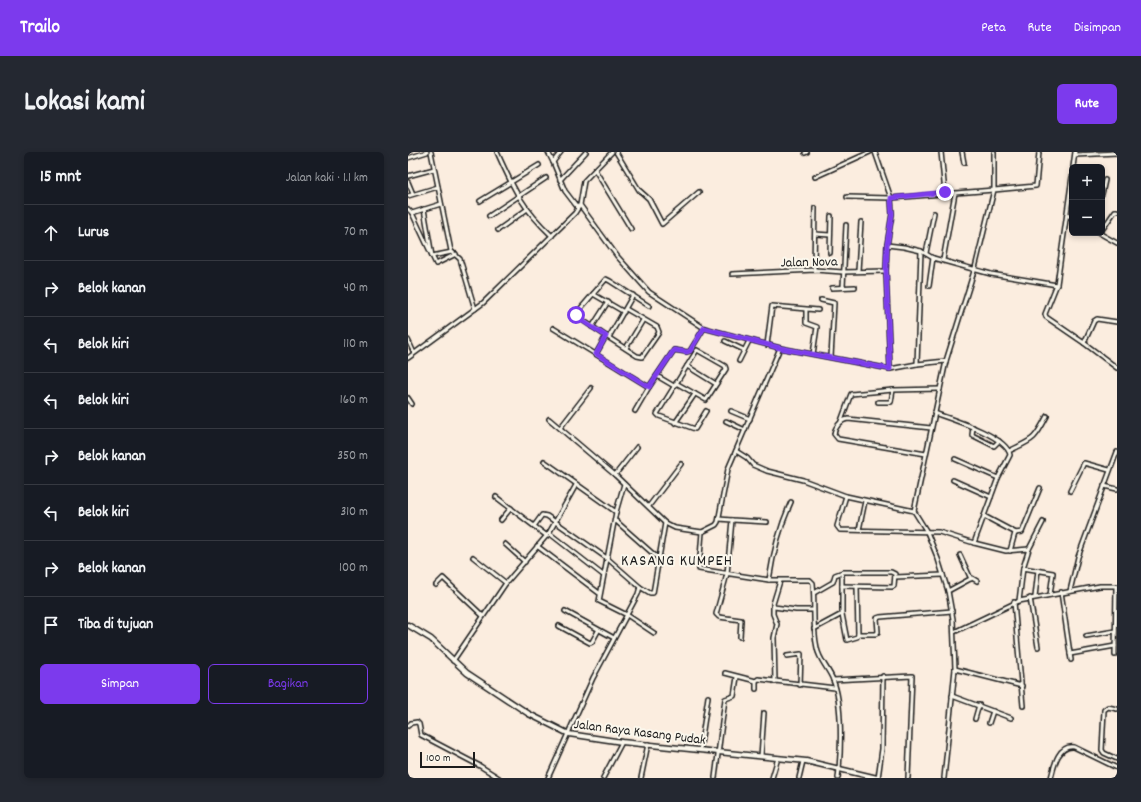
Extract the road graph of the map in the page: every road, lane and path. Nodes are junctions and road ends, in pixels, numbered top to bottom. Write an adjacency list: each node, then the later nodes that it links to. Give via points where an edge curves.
1 (427, 152): 17 (street)
2 (431, 152): 22 (street)
3 (497, 152): 29 (street)
4 (548, 152): 18 (street)
5 (562, 152): 18 (street)
6 (586, 152): 27 (street)
7 (612, 152): 23 (street)
8 (616, 152): 32 (street, via 662,224)
9 (870, 152): 25 (street)
10 (875, 152): 39 (street)
11 (941, 152): 33 (street)
12 (962, 152): 19 (street)
13 (994, 152): 31 (street)
14 (1039, 152): 31 (street, via 1036,186)
15 (1117, 153): 16 (street)
16 (1075, 154): 20 (street)
17 (408, 158)
18 (553, 162): 27 (street)
19 (964, 163)
20 (1073, 164)
21 (539, 165): 29 (street)
22 (434, 169): 24 (street); 30 (street)
23 (595, 170): 43 (street, via 584,181); 57 (street)
24 (408, 176)
25 (816, 177)
26 (546, 178): 37 (street)
27 (560, 180): 43 (street, via 565,191)
28 (408, 182): 35 (street)
29 (510, 183): 37 (street); 41 (street)
30 (438, 187): 35 (street); 42 (street)
31 (994, 190): 34 (street); 73 (street)
32 (699, 192)
33 (945, 192): 34 (street); 39 (street)
34 (955, 193): 72 (street)
35 (413, 194): 36 (street)
36 (408, 196)
37 (518, 196): 47 (street); 52 (street)
38 (847, 197): 39 (street)
39 (891, 198): 64 (street, via 892,214)
40 (1069, 200): 51 (street)
41 (480, 201)
42 (441, 204): 46 (street); 66 (street)
43 (579, 206): 61 (street); 97 (street, via 644,287)
44 (815, 208): 59 (street)
45 (408, 209): 49 (street)
46 (424, 209): 49 (street); 70 (street)
47 (526, 210): 58 (street); 61 (street)
48 (1117, 211): 56 (street)
49 (412, 213): 70 (street)
50 (934, 213): 68 (street)
51 (1067, 215): 79 (street)
52 (489, 216)
53 (831, 216): 60 (street)
54 (860, 222): 75 (street)
55 (846, 225): 77 (street)
56 (1105, 226)
57 (631, 229)
58 (498, 230)
59 (814, 234): 60 (street); 74 (street)
60 (830, 234): 67 (street)
61 (552, 236): 89 (street)
62 (1105, 236): 63 (street)
63 (1117, 243)
64 (887, 245): 65 (street); 76 (street)
65 (921, 251): 68 (street); 114 (street)
66 (452, 252): 69 (street); 70 (street)
67 (830, 253)
68 (926, 253): 71 (street)
69 (456, 254): 70 (street, via 438,265); 89 (street, via 460,259)
70 (432, 256)
71 (932, 258): 72 (street); 80 (street)
72 (944, 260): 73 (street)
73 (975, 268): 79 (street, via 991,274); 113 (street)
74 (815, 270): 77 (street, Jalan Nova); 78 (street, Jalan Nova)
75 (858, 271): 76 (street, Jalan Nova); 77 (street, Jalan Nova)
76 (886, 271): 117 (street)
77 (843, 272): 81 (street)
78 (732, 274)
79 (1057, 285): 102 (street, via 1045,311 1046,318)
80 (929, 286)
81 (843, 287): 82 (street); 83 (street)
82 (855, 287)
83 (832, 288)
84 (593, 294): 85 (street, via 608,279); 87 (street); 95 (street, via 576,315)
85 (633, 295): 88 (street); 90 (street)
86 (821, 300): 110 (street, via 832,301 834,304)
87 (608, 302): 90 (street); 95 (street)
88 (649, 306)
89 (475, 309): 107 (street)
90 (625, 310): 93 (street); 98 (street)
91 (806, 310): 92 (street); 103 (street, via 772,306); 109 (street, via 806,323 817,327)
92 (818, 310)
93 (643, 320): 104 (street); 104 (street, via 657,327 658,334 642,357)
94 (1117, 322): 102 (street, via 1097,319)
95 (592, 327): 98 (street)
96 (553, 328): 108 (street)
97 (704, 328): 101 (street); 118 (street, via 690,351 674,350)
98 (608, 337): 104 (street); 108 (street)
99 (408, 340): 107 (street)
100 (725, 341): 106 (street)
101 (749, 341): 103 (street); 106 (street)
102 (1084, 343): 116 (street)
103 (767, 345): 105 (street)
104 (626, 348)
105 (780, 348): 109 (street); 136 (street)
106 (744, 350): 112 (street)
107 (414, 353): 111 (street)
108 (596, 354): 122 (street)
109 (813, 354): 110 (street)
110 (831, 357): 117 (street)
111 (408, 358)
112 (739, 361)
113 (946, 361): 114 (street); 124 (street)
114 (917, 364): 117 (street)
115 (687, 366): 119 (street); 120 (street); 120 (street, via 698,350 726,367)
116 (1117, 368)
117 (890, 369)
118 (657, 376): 121 (street); 122 (street)
119 (676, 383): 121 (street); 126 (street)
120 (716, 384): 126 (street, via 706,400)
121 (674, 386): 139 (street, via 657,414)
122 (649, 387): 130 (street)
123 (591, 388): 141 (street)
124 (940, 389): 125 (street); 133 (street)
125 (893, 390): 128 (street, via 891,402); 138 (street, via 851,394)
126 (695, 394): 139 (street)
127 (408, 398): 129 (street)
128 (878, 402)
129 (412, 404)
130 (635, 411)
131 (706, 411): 139 (street, via 695,429)
132 (731, 411): 136 (street)
133 (934, 413): 140 (street); 142 (street)
134 (1047, 416): 147 (street, via 1037,436)
135 (549, 419): 141 (street)
136 (750, 419): 143 (street)
137 (726, 421): 143 (street)
138 (841, 421): 142 (street, via 848,419); 149 (street, via 834,430 838,439)
139 (675, 423)
140 (973, 427): 144 (street); 144 (street, via 972,434 994,446)
141 (560, 428): 156 (street)
142 (931, 428): 149 (street)
143 (745, 430): 146 (street)
144 (999, 441): 147 (street)
145 (638, 447): 156 (street)
146 (736, 451): 165 (street, via 755,466); 175 (street, via 726,476)
147 (1009, 451): 157 (street, via 1010,455)
148 (1117, 452): 153 (street)
149 (926, 454): 172 (street)
150 (955, 459): 157 (street)
151 (544, 461): 159 (street)
152 (681, 464): 170 (street)
153 (1111, 465): 154 (street); 155 (street)
154 (1117, 467)
155 (1109, 470): 161 (street); 164 (street, via 1084,463)
156 (615, 475): 160 (street)
157 (998, 478): 167 (street)
158 (953, 480): 167 (street)
159 (576, 484): 173 (street); 179 (street)
160 (624, 484): 170 (street); 173 (street)
161 (1104, 486): 163 (street); 217 (street, via 1078,557)
162 (1040, 488): 187 (street, via 1022,532)
163 (1117, 489)
164 (1070, 491)
165 (846, 496): 168 (street); 184 (street, via 837,528)
166 (496, 497): 171 (street)
167 (991, 497): 174 (street)
168 (865, 501): 172 (street); 184 (street)
169 (791, 502): 207 (street, via 776,544)
170 (649, 506): 182 (street)
171 (511, 508): 176 (street); 183 (street)
172 (914, 511): 186 (street)
173 (616, 512): 178 (street)
174 (984, 516): 187 (street); 189 (street)
175 (719, 519): 177 (street); 185 (street, via 716,525)
176 (501, 520)
177 (732, 520): 180 (street); 201 (street)
178 (616, 521): 196 (street); 197 (street)
179 (556, 522): 183 (street, via 544,514); 188 (street); 196 (street)
180 (767, 522)
181 (1043, 522): 192 (street)
182 (665, 523): 185 (street, via 675,528); 197 (street)
183 (534, 526): 188 (street)
184 (859, 530): 186 (street)
185 (702, 532): 201 (street, via 699,569)
186 (927, 532): 189 (street, via 943,533); 203 (street)
187 (1016, 533): 193 (street)
188 (548, 534): 191 (street); 204 (street)
189 (974, 543): 193 (street)
190 (505, 544): 198 (street)
191 (537, 546): 198 (street); 219 (street)
192 (1029, 548): 193 (street); 199 (street)
193 (1010, 551)
194 (960, 555): 206 (street)
195 (473, 557): 210 (street)
196 (608, 559): 204 (street); 215 (street)
197 (659, 560): 215 (street, via 653,593 650,594)
198 (525, 562): 210 (street)
199 (1023, 568): 200 (street); 223 (street)
200 (1038, 570): 221 (street, via 1053,574); 222 (street)
201 (727, 574): 207 (street); 240 (street, via 716,614 719,617 741,620)
202 (842, 574): 205 (street, via 891,572); 212 (street); 220 (street, via 835,575 833,582)
203 (943, 575): 205 (street); 216 (street)
204 (603, 576): 219 (street)
205 (895, 577): 213 (street, via 892,587)
206 (971, 579): 209 (street); 216 (street)
207 (769, 580): 208 (street)
208 (780, 581): 220 (street, via 810,580); 225 (street)
209 (977, 581)
210 (506, 583): 231 (street)
211 (436, 585): 231 (street, via 443,578)
212 (842, 586): 213 (street); 229 (street)
213 (857, 586): 239 (street)
214 (1117, 586): 217 (street); 236 (street)
215 (640, 587): 230 (street)
216 (948, 591): 228 (street)
217 (1070, 591): 218 (street)
218 (1061, 592): 221 (street); 245 (street)
219 (599, 593): 230 (street, via 598,599 601,603)
220 (814, 593): 226 (street)
221 (1050, 595): 222 (street)
222 (1033, 598): 223 (street); 244 (street)
223 (1019, 601): 224 (street)
224 (1014, 602): 238 (street); 258 (street)
225 (773, 606): 226 (street); 256 (street, via 772,614 777,624 774,638)
226 (813, 610): 234 (street)
227 (565, 611): 235 (street)
228 (952, 611): 238 (street); 239 (street, via 880,617 877,618 876,634)
229 (842, 614): 234 (street); 239 (street, via 846,639 858,637)
230 (627, 615): 237 (street); 242 (street)
231 (483, 616): 249 (street)
232 (408, 625): 249 (street, Jalan Raya Kasang Pudak, via 431,638)
233 (559, 626): 235 (street, via 590,643)
234 (814, 629): 254 (street, via 817,649)
235 (598, 631): 242 (street)
236 (1115, 631): 241 (street); 243 (street)
237 (654, 632)
238 (954, 632): 250 (street)
239 (858, 634)
240 (740, 636)
241 (1086, 636)
242 (614, 638): 272 (street, via 579,707)
243 (1115, 646): 245 (street); 246 (street)
244 (1038, 647)
245 (1070, 654): 248 (street)
246 (1115, 655)
247 (787, 656): 257 (street, via 801,654)
248 (1071, 660)
249 (453, 661): 272 (street, Jalan Raya Kasang Pudak, via 529,714)
250 (955, 669): 258 (street); 261 (street)
251 (725, 674): 253 (street)
252 (883, 676): 254 (street); 291 (street, via 882,749); 292 (street, via 913,676)
253 (737, 677): 255 (street); 276 (street, via 734,696 725,699)
254 (833, 680): 259 (street)
255 (756, 681): 256 (street, via 758,678); 260 (street)
256 (775, 682): 257 (street)
257 (800, 684): 259 (street)
258 (1022, 686): 264 (street)
259 (835, 688): 281 (street, via 840,719)
260 (756, 689)
261 (952, 696): 263 (street); 293 (street)
262 (708, 697): 275 (street)
263 (979, 705): 266 (street); 269 (street)
264 (1023, 706)
265 (1117, 709): 279 (street, via 1108,707 1104,710 1102,750)
266 (993, 711): 268 (street); 270 (street)
267 (764, 713): 277 (street)
268 (1011, 718)
269 (975, 719)
270 (989, 723)
271 (408, 726): 283 (street, via 417,722 421,735)
272 (569, 734): 273 (street, Jalan Raya Kasang Pudak); 284 (street)
273 (622, 742): 274 (street, Jalan Raya Kasang Pudak); 285 (street)
274 (648, 744): 275 (street, Jalan Raya Kasang Pudak); 286 (street)
275 (700, 750): 276 (street, Jalan Raya Kasang Pudak)
276 (719, 752): 277 (street, Jalan Raya Kasang Pudak); 287 (street)
277 (761, 756): 278 (street, Jalan Raya Kasang Pudak)
278 (778, 758): 280 (street, Jalan Raya Kasang Pudak); 288 (street)
279 (1117, 759)
280 (803, 761): 281 (street, Jalan Raya Kasang Pudak); 289 (street)
281 (840, 768): 290 (street); 291 (street, Jalan Raya Kasang Pudak)
282 (1117, 768): 294 (street, via 1069,746 1055,762)
283 (498, 778)
284 (548, 778)
285 (603, 778)
286 (641, 778)
287 (715, 778)
288 (772, 778)
289 (799, 778)
290 (838, 778)
291 (878, 778)
292 (908, 778)
293 (944, 778)
294 (1051, 778)

